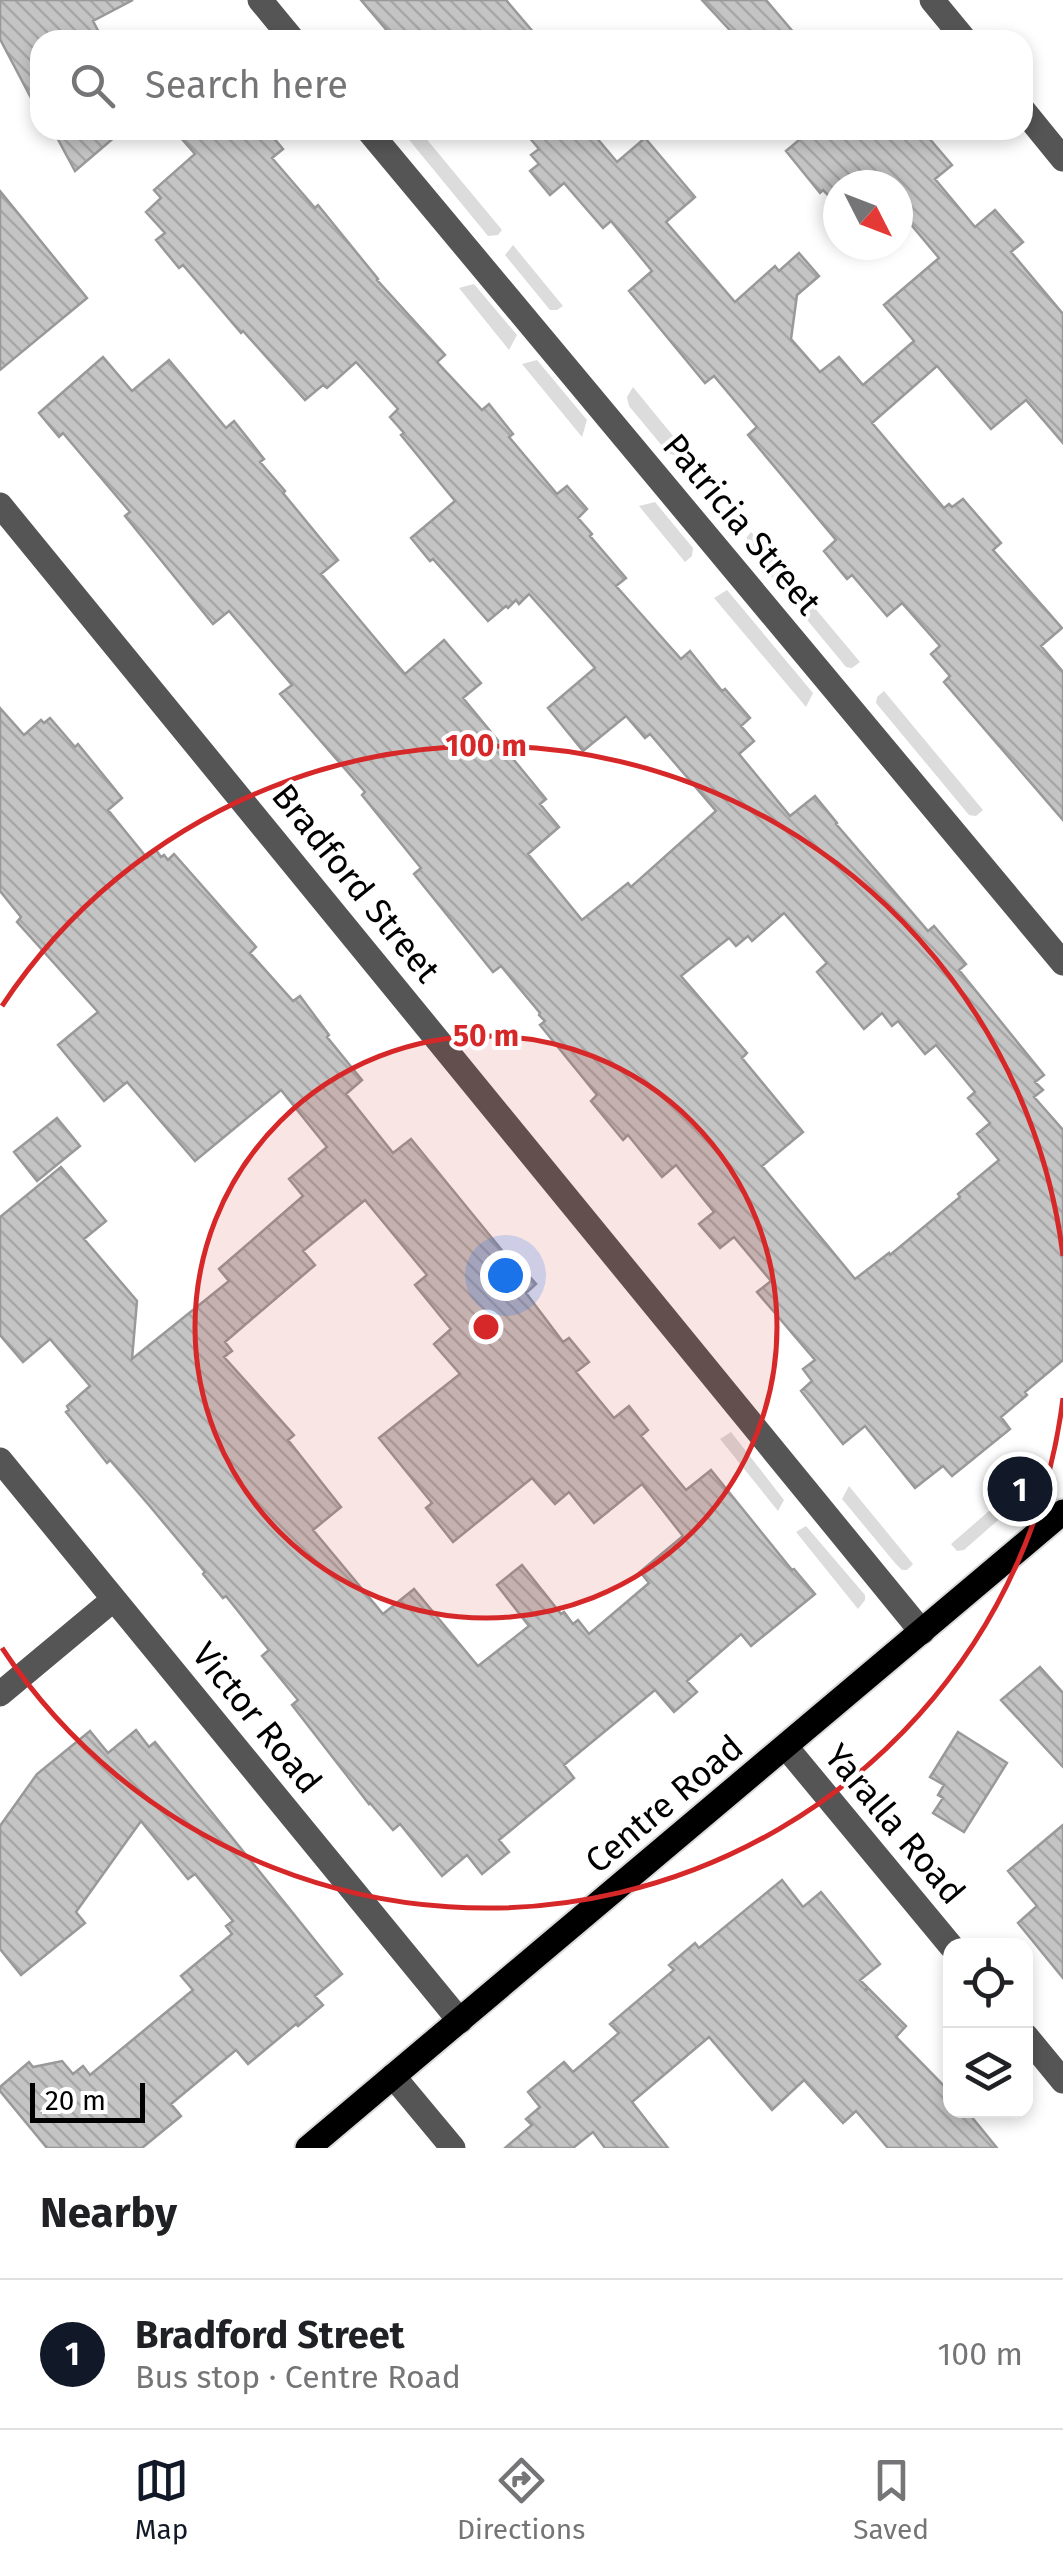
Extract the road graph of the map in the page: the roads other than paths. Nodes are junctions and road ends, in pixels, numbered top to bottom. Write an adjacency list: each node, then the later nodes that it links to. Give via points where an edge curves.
1 (260, 0): 3 (street)
2 (932, 0): 4 (street)
3 (285, 30)
4 (957, 30)
5 (1033, 122): 7 (street)
6 (376, 140): 9 (street, Patricia Street)
7 (1063, 158)
8 (0, 505): 13 (street, Bradford Street)
9 (1063, 963)
10 (0, 1460): 12 (street, Victor Road)
11 (1063, 1512): 13 (main road, Centre Road)
12 (114, 1599): 14 (street); 17 (street, Victor Road)
13 (922, 1632): 15 (main road, Centre Road)
14 (0, 1694)
15 (786, 1747): 16 (street, Yaralla Road); 17 (main road, Centre Road)
16 (944, 1938)
17 (460, 2021): 19 (main road, Centre Road)
18 (1033, 2045): 20 (street)
19 (393, 2076): 21 (main road, Centre Road); 22 (street)
20 (1063, 2081)
21 (308, 2148)
22 (453, 2148)

